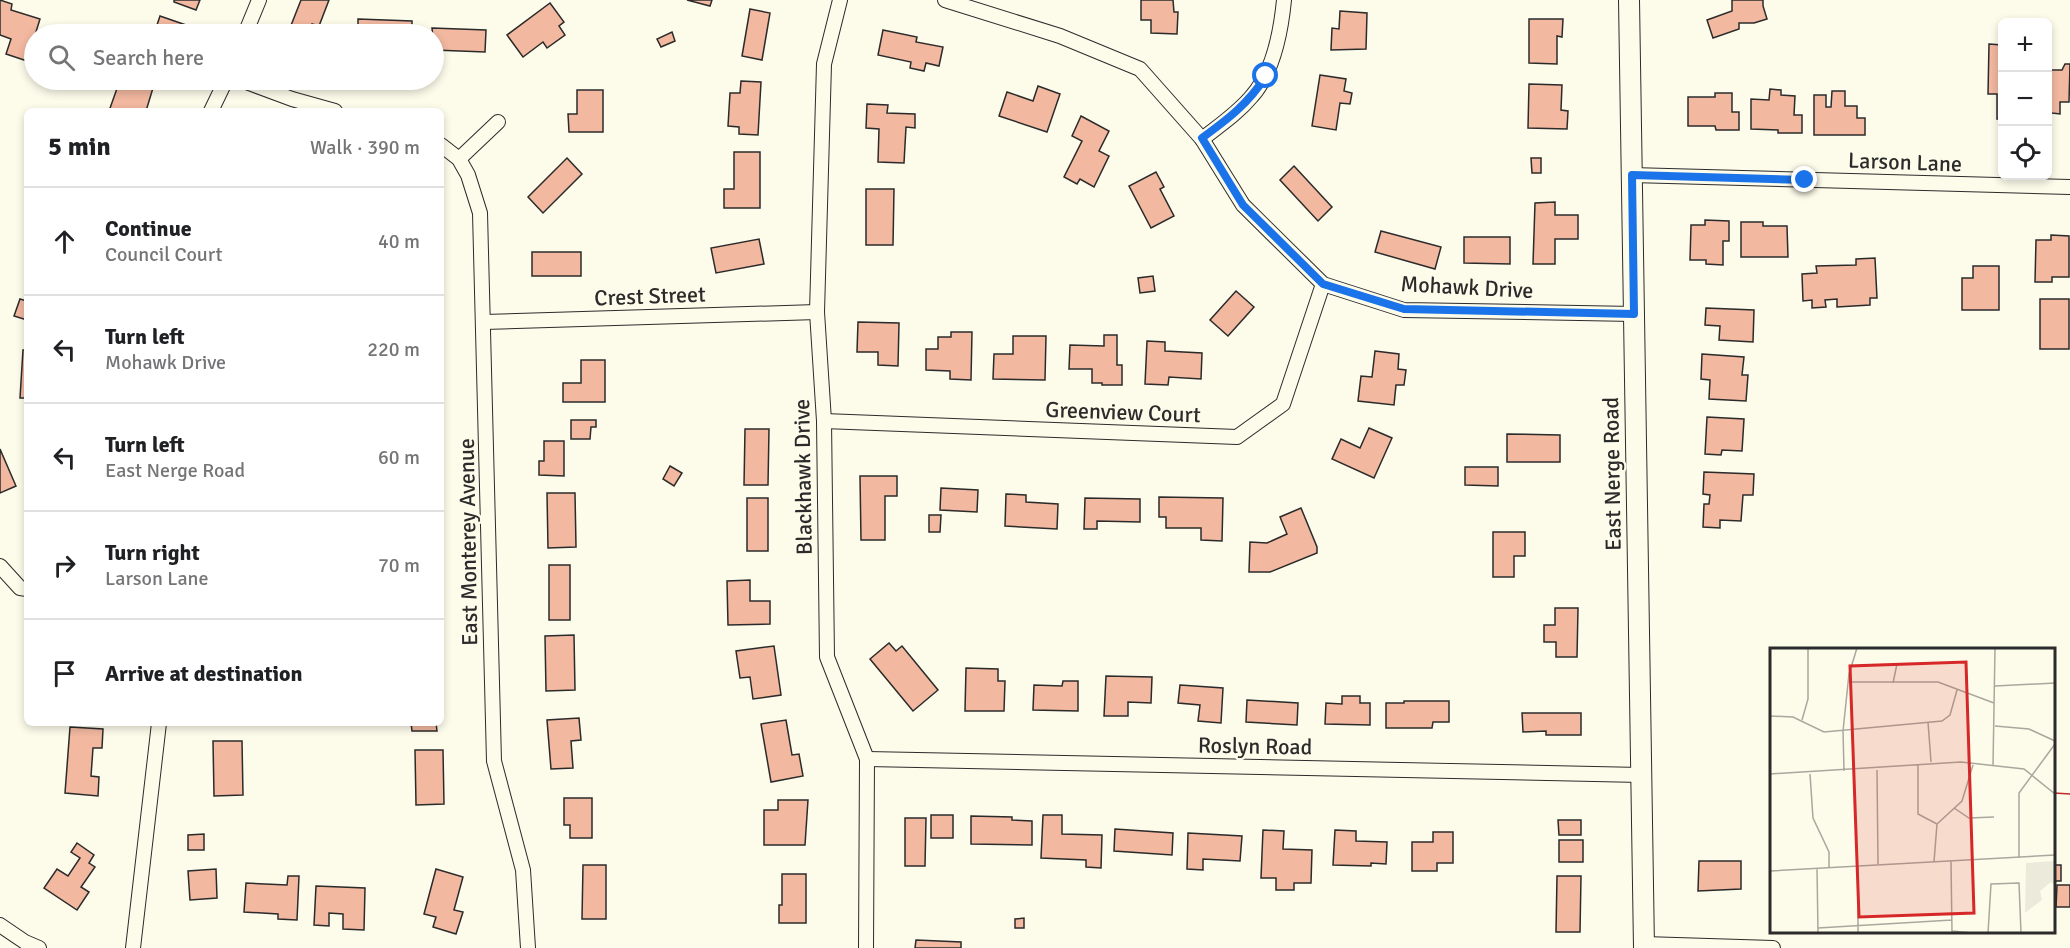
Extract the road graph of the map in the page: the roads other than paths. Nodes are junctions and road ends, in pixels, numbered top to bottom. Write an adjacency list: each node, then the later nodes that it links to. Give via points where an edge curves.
1 (259, 0): 6 (street)
2 (840, 0): 18 (street, Blackhawk Drive, via 824,64)
3 (945, 0): 12 (street, Mohawk Drive, via 1060,36 1140,69)
4 (1284, 0): 12 (street, via 1266,76 1234,114)
5 (1629, 0): 15 (main road, East Nerge Road)
6 (249, 24)
7 (221, 90): 9 (street)
8 (268, 90): 10 (street)
9 (212, 108)
10 (324, 108)
11 (498, 122): 14 (street)
12 (1202, 138): 17 (street, Mohawk Drive, via 1243,205)
13 (444, 147): 14 (street, East Monterey Avenue)
14 (459, 159): 20 (street, East Monterey Avenue, via 480,213)
15 (1632, 175): 16 (street, Larson Lane); 19 (main road, East Nerge Road)
16 (2070, 187)
17 (1323, 284): 19 (street, Mohawk Drive, via 1404,309); 21 (street, Greenview Court, via 1283,404 1237,437)
18 (817, 312): 20 (street, Crest Street); 21 (street, Blackhawk Drive)
19 (1634, 314): 26 (main road, East Nerge Road)
20 (484, 322): 31 (street, East Monterey Avenue, via 494,761 523,870)
21 (824, 422): 25 (street, Blackhawk Drive, via 827,657)
22 (0, 566): 23 (street)
23 (24, 589)
24 (159, 726): 30 (street)
25 (867, 759): 26 (street, Roslyn Road); 32 (street, Blackhawk Drive)
26 (1641, 775): 28 (main road, East Nerge Road)
27 (0, 925): 29 (street)
28 (1644, 946): 33 (street)
29 (39, 948)
30 (133, 948)
31 (528, 948)
32 (866, 948)
33 (1773, 948)

